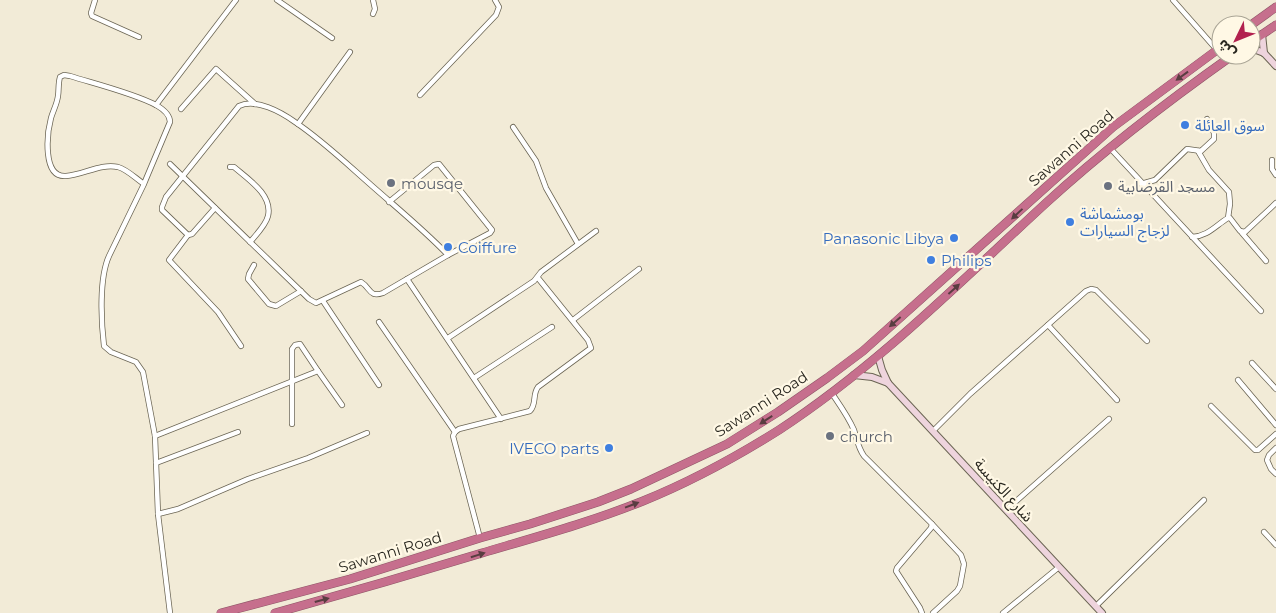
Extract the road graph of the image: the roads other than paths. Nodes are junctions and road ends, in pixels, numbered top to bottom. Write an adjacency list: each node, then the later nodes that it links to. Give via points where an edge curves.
1 (94, 0): 12 (street, via 92,16)
2 (236, 0): 23 (street)
3 (278, 0): 13 (street)
4 (372, 0): 8 (street)
5 (495, 0): 21 (street, via 498,7 496,15)
6 (1173, 0): 14 (street)
7 (1276, 7): 9 (highway)
8 (373, 14)
9 (1261, 17)
10 (1276, 25): 11 (highway)
11 (1262, 34): 17 (main road)
12 (139, 37)
13 (332, 38)
14 (1211, 40)
15 (350, 52): 26 (street)
16 (1261, 52): 17 (main road)
17 (1264, 53): 20 (main road)
18 (1211, 55): 95 (highway, Sawanni Road, one-way to 95, via 1113,127 863,350 778,412 727,444 631,489)
19 (1219, 65): 28 (highway, Sawanni Road, via 1157,109)
20 (1276, 66)
21 (420, 95)
22 (255, 104): 24 (street, via 216,70); 26 (street); 34 (street, via 239,106)
23 (156, 105): 35 (street, via 168,115 170,122); 35 (street, via 64,75 60,78 48,130 50,162 58,176 116,167)
24 (181, 109)
25 (1207, 119): 29 (street, via 1215,136)
26 (298, 124): 37 (street)
27 (513, 127): 46 (street, via 536,161 546,188)
28 (1110, 148): 36 (street); 63 (highway, Sawanni Road, one-way to 28)
29 (1198, 151): 36 (street, via 1187,150 1154,180); 40 (street, via 1209,170 1229,192)
30 (1272, 160): 33 (street)
31 (170, 164): 34 (street)
32 (230, 167): 45 (street, via 258,188 267,202 268,217)
33 (1276, 175)
34 (182, 176): 39 (street); 43 (street, via 166,197 162,209)
35 (144, 184): 86 (street, via 104,266 102,334 104,346 136,362 143,372)
36 (1141, 184): 44 (street)
37 (389, 202): 47 (street); 47 (street, via 434,165 440,164 492,230)
38 (1276, 203): 42 (street)
39 (215, 208): 43 (street); 45 (street)
40 (1228, 218): 42 (street); 44 (street, via 1207,233)
41 (596, 231): 46 (street)
42 (1242, 233): 48 (street)
43 (188, 235): 62 (street, via 169,260 218,312)
44 (1192, 237): 55 (street)
45 (250, 242): 53 (street)
46 (578, 244): 51 (street, via 541,272)
47 (448, 255): 52 (street)
48 (1266, 261)
49 (254, 264): 53 (street, via 248,279 269,304 276,306)
50 (639, 269): 56 (street)
51 (538, 278): 56 (street); 60 (street)
52 (407, 279): 54 (street, via 379,295 372,294 363,282); 60 (street)
53 (301, 291): 54 (street, via 313,302)
54 (323, 301): 71 (street)
55 (1261, 311)
56 (573, 320): 77 (street, via 591,348 538,387 530,411)
57 (379, 322): 83 (street)
58 (1048, 324): 61 (street, via 1091,289 1096,290); 74 (street); 81 (street)
59 (552, 326): 67 (street)
60 (448, 338): 67 (street)
61 (1146, 341)
62 (241, 346)
63 (878, 356): 66 (highway, Sawanni Road); 70 (main road, شارع الكنيسة)
64 (1252, 363): 72 (street)
65 (318, 371): 69 (street); 69 (street, via 300,344 295,345 292,349); 75 (street)
66 (854, 375): 70 (main road); 73 (highway, Sawanni Road)
67 (474, 378): 77 (street)
68 (1238, 380): 80 (street)
69 (292, 382): 79 (street); 86 (street)
70 (888, 383): 81 (main road, شارع الكنيسة)
71 (379, 385)
72 (1276, 389)
73 (831, 392): 93 (street, via 847,415 864,456); 101 (highway, Sawanni Road, one-way to 73, via 535,538 644,500 682,484 747,449)
74 (1117, 400)
75 (342, 406)
76 (1211, 406): 85 (street, via 1255,450)
77 (501, 419): 83 (street)
78 (1109, 419): 91 (street)
79 (292, 424)
80 (1276, 425)
81 (933, 431): 91 (main road, شارع الكنيسة)
82 (238, 432): 88 (street)
83 (455, 432): 95 (street, via 453,436)
84 (367, 434): 92 (street)
85 (1276, 434)
86 (155, 436): 88 (street)
87 (1276, 448): 89 (street, via 1267,460)
88 (156, 463): 92 (street)
89 (1276, 474)
90 (1204, 500): 98 (street)
91 (1006, 510): 97 (main road, شارع الكنيسة)
92 (158, 514): 99 (street)
93 (932, 524): 102 (street, via 896,571); 103 (street, via 961,555 964,564 957,591)
94 (1264, 532): 96 (street)
95 (480, 538): 100 (highway, Sawanni Road, via 350,579)
96 (1276, 545)
97 (1058, 567): 98 (main road, شارع الكنيسة); 104 (street)
98 (1096, 606): 105 (main road, شارع الكنيسة)
99 (170, 613)
100 (221, 613)
101 (274, 613)
102 (922, 613)
103 (933, 613)
104 (1003, 613)
105 (1102, 613)

